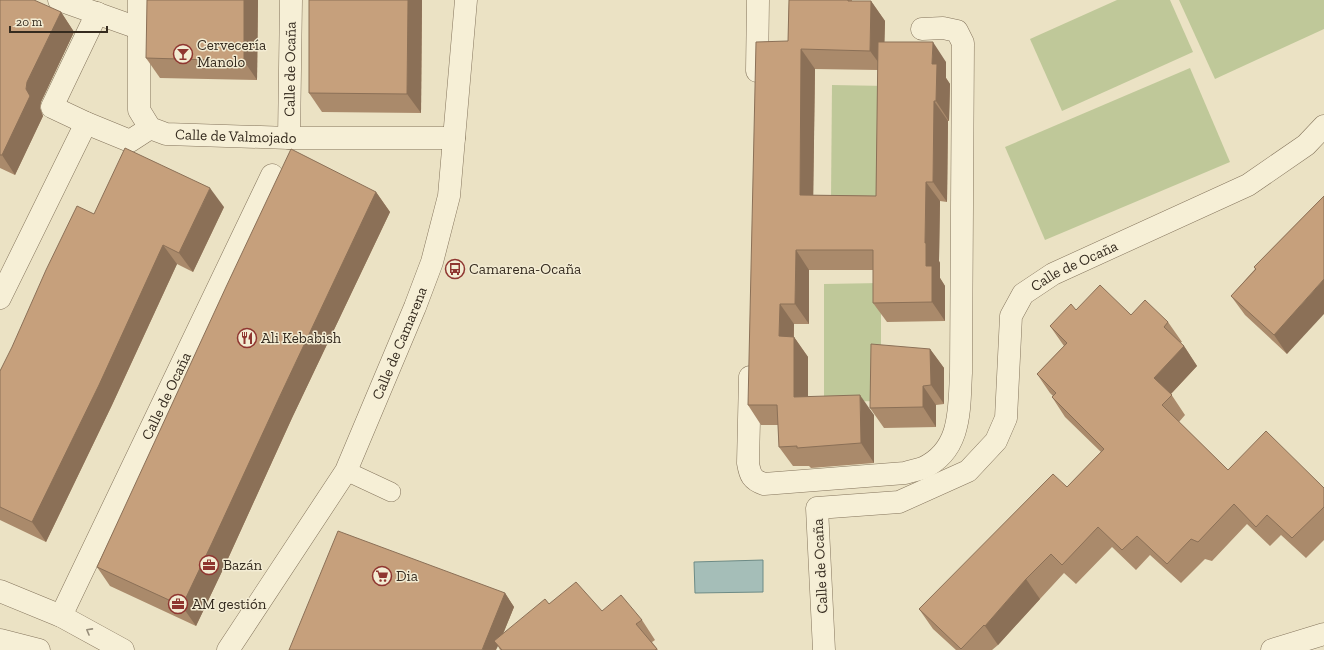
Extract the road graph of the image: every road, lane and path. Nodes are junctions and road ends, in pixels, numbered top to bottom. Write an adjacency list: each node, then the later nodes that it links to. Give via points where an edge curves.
1 (59, 0): 6 (street)
2 (139, 0): 7 (street)
3 (291, 0): 13 (street, Calle de Ocaña)
4 (466, 0): 14 (street, Calle de Camarena)
5 (758, 0): 9 (street)
6 (97, 13): 7 (street); 10 (street, via 52,107)
7 (138, 28): 12 (street, via 139,110)
8 (922, 28): 19 (street, via 957,31 963,43 961,358 958,421 950,446 934,461 911,471)
9 (756, 88)
10 (86, 123): 12 (street, via 130,141); 16 (street)
11 (1324, 126): 21 (street, Calle de Ocaña, via 1306,145 1248,185 1053,274 1023,294 1011,316 1006,418 996,441 968,471 899,502)
12 (150, 128): 13 (street, Calle de Valmojado, via 166,134)
13 (289, 138): 14 (street, Calle de Valmojado)
14 (454, 138): 18 (street, Calle de Camarena, via 449,196 432,262)
15 (272, 176): 23 (street, Calle de Ocaña)
16 (0, 298)
17 (750, 359): 19 (street, via 748,463 750,473 756,482 764,484)
18 (346, 471): 20 (lane); 28 (street, Calle de Camarena)
19 (890, 475): 21 (street)
20 (391, 492)
21 (892, 502): 29 (street, Calle de Ocaña, via 817,508)
22 (0, 591): 23 (street)
23 (61, 616): 27 (street, one-way to 23)
24 (1324, 634): 30 (street)
25 (0, 640): 26 (street)
26 (39, 650)
27 (123, 650)
28 (228, 650)
29 (824, 650)
30 (1272, 650)

